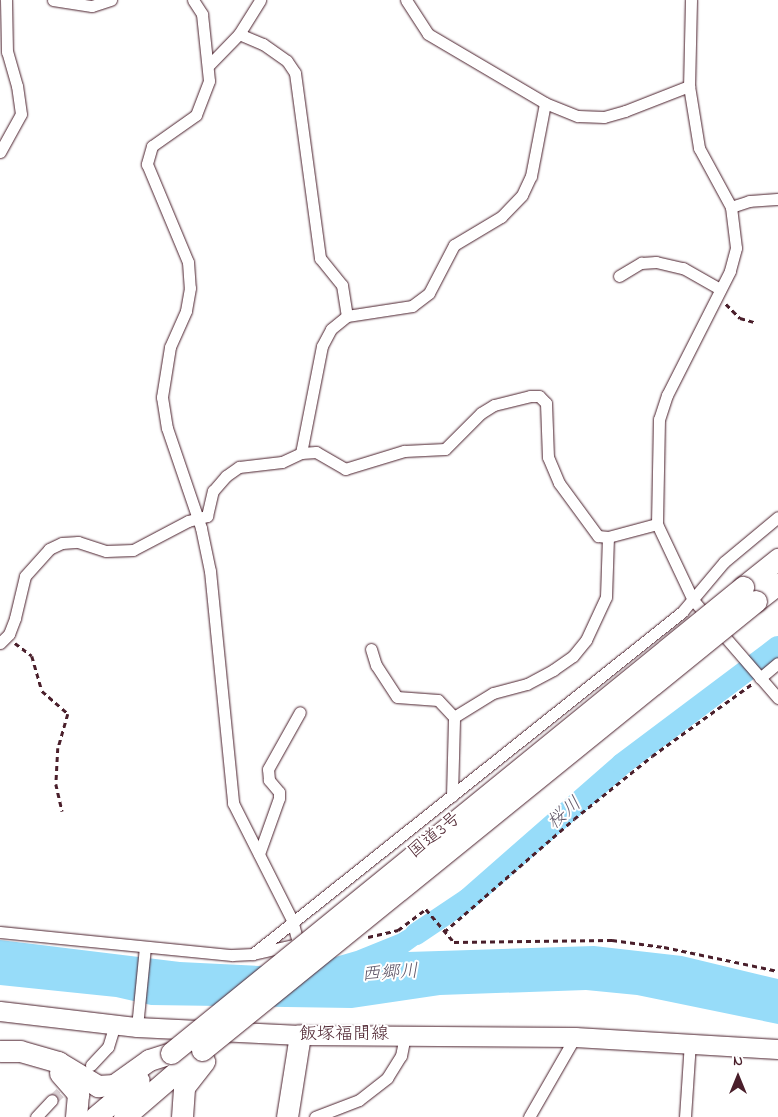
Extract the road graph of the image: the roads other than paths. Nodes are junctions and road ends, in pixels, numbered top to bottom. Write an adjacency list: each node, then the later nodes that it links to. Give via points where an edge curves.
1 (6, 0): 12 (street, via 7,52 19,92 20,114)
2 (53, 0): 3 (street, via 92,6)
3 (111, 0)
4 (193, 0): 9 (street, via 202,14)
5 (260, 0): 8 (street)
6 (406, 0): 11 (street, via 428,34)
7 (691, 0): 10 (street)
8 (240, 34): 9 (street); 17 (street, via 287,61 295,73 320,258 342,285)
9 (209, 64): 20 (street, via 208,81 196,115 152,146 147,164 188,262 190,288 186,311 170,347 162,397 167,428)
10 (689, 86): 11 (street, via 604,117 578,116); 14 (street, via 699,148)
11 (545, 103): 17 (street, via 531,176 522,195 501,217 454,244 429,293 412,306)
12 (0, 152)
13 (778, 199): 14 (street, via 749,201)
14 (730, 207): 16 (street, via 736,248)
15 (619, 276): 16 (street, via 641,263 663,263 682,268)
16 (720, 290): 21 (street, via 666,395 659,419)
17 (347, 316): 18 (street, via 331,328 322,346)
18 (301, 452): 20 (street, via 282,462 240,467 226,476 213,491 207,516); 22 (street, via 316,452 345,469 404,451 445,449 481,412 494,405 539,396 546,404 548,457 559,483 588,525 598,536)
19 (778, 517): 26 (street, via 724,562)
20 (196, 521): 27 (street, via 188,521 133,550 106,551 78,542 62,543 49,549 25,576 15,618); 35 (street, via 210,570 234,803)
21 (657, 524): 22 (street); 26 (street)
22 (608, 537): 33 (street, via 606,597 586,640 573,656 527,684 493,693)
23 (778, 559): 25 (highway, 国道3号)
24 (778, 584): 25 (highway, 国道3号)
25 (750, 594): 51 (highway, 国道3号, bridge, via 375,910 316,968); 52 (highway, 国道3号, bridge)
26 (693, 600): 30 (street); 34 (street)
27 (2, 641)
28 (371, 649): 33 (street, via 380,672 396,697 438,700)
29 (778, 663): 30 (street)
30 (758, 676): 31 (street)
31 (778, 698)
32 (300, 712): 35 (street, via 268,769 269,780 279,792 279,798)
33 (454, 717): 34 (street)
34 (452, 796): 36 (street)
35 (259, 854): 36 (street)
36 (292, 920): 38 (street); 41 (street)
37 (0, 932): 40 (street)
38 (298, 942): 39 (street, via 315,946); 41 (street)
39 (346, 942)
40 (145, 947): 41 (street); 44 (street)
41 (253, 954)
42 (0, 1011): 43 (main road, 飯塚福間線)
43 (116, 1024): 44 (main road, 飯塚福間線); 54 (street, via 108,1047)
44 (137, 1027): 45 (main road, 飯塚福間線)
45 (300, 1035): 46 (main road, 飯塚福間線); 61 (highway)
46 (406, 1035): 47 (main road, 飯塚福間線); 62 (street, via 401,1056 387,1078 359,1100)
47 (575, 1037): 48 (main road, 飯塚福間線); 63 (street)
48 (690, 1042): 49 (main road, 飯塚福間線); 64 (street)
49 (778, 1049)
50 (0, 1052): 53 (highway)
51 (206, 1052): 59 (highway); 60 (highway, via 184,1087)
52 (170, 1053): 53 (highway, via 149,1060 114,1085 98,1086 58,1062); 58 (highway, 国道3号)
53 (36, 1055): 57 (highway, via 72,1084 78,1094)
54 (91, 1065)
55 (52, 1100): 56 (street)
56 (36, 1117)
57 (76, 1117)
58 (96, 1117)
59 (124, 1117)
60 (182, 1117)
61 (287, 1117)
62 (315, 1117)
63 (529, 1117)
64 (685, 1117)

